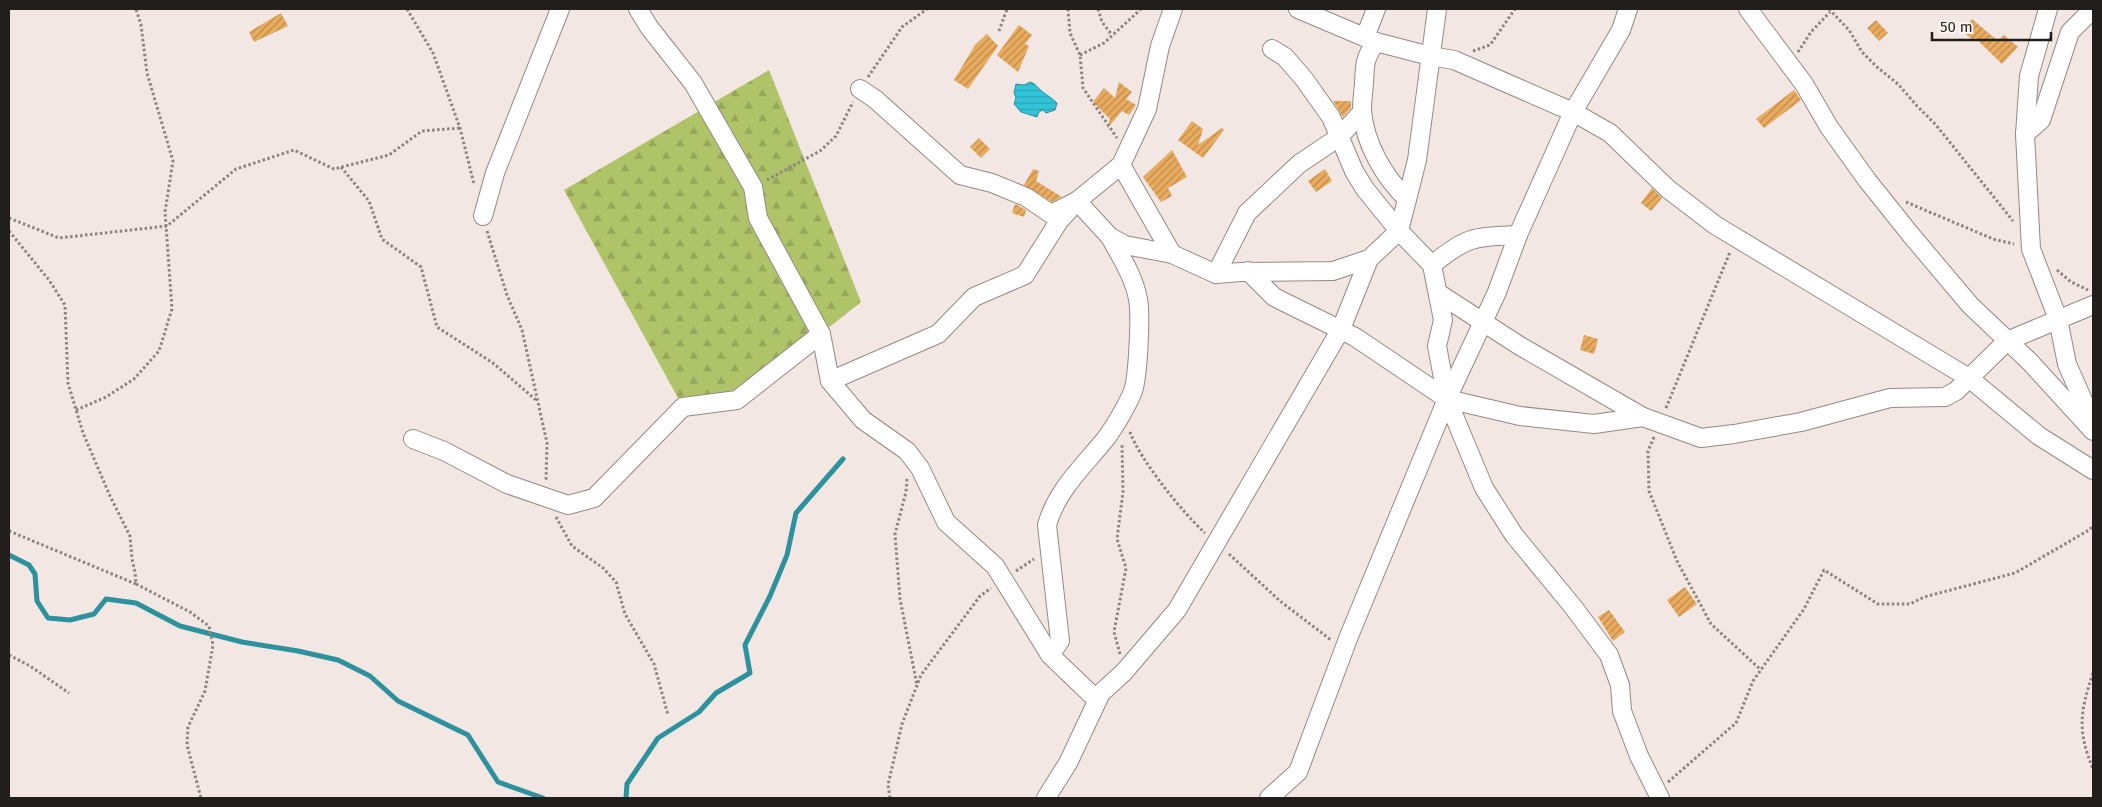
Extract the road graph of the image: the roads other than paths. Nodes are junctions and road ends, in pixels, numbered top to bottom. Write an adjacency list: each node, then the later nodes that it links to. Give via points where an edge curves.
1 (560, 9): 22 (street, via 495,173)
2 (638, 9): 36 (street, via 693,83 753,187 758,218)
3 (1173, 9): 19 (street, via 1160,46 1148,109)
4 (1298, 9): 11 (street)
5 (1376, 9): 11 (street)
6 (1437, 9): 13 (street)
7 (1628, 9): 16 (street, via 1621,30)
8 (1748, 9): 37 (street, via 1804,84 1829,127 1867,180 1970,305)
9 (2048, 9): 17 (street, via 2029,76)
10 (2093, 9): 17 (street, via 2070,32 2041,120)
11 (1371, 39): 13 (street); 15 (street, via 1366,56)
12 (1272, 49): 18 (street, via 1285,57 1304,79 1331,117)
13 (1430, 56): 16 (street, via 1454,60); 20 (street, via 1417,160)
14 (860, 89): 21 (street, via 960,175 992,183 1026,197 1051,214)
15 (1362, 112): 18 (street); 20 (street, via 1375,156)
16 (1573, 112): 24 (street); 38 (street, via 1610,133 1668,189 1715,225)
17 (2025, 134): 33 (street, via 2031,249)
18 (1339, 137): 23 (street, via 1365,189); 30 (street, via 1299,164 1247,213)
19 (1121, 165): 21 (street); 26 (street)
20 (1407, 199): 23 (street)
21 (1077, 201): 25 (street); 39 (street, via 1058,221 1025,275 974,298 938,334)
22 (483, 216)
23 (1399, 231): 27 (street); 28 (street)
24 (1518, 235): 28 (street, via 1466,241); 34 (street)
25 (1110, 237): 26 (street, via 1125,245); 46 (street, via 1130,274 1138,300 1138,356 1133,390 1108,436 1070,480 1047,525 1060,641)
26 (1172, 254): 30 (street)
27 (1369, 259): 29 (street, via 1333,271); 35 (street)
28 (1432, 265): 31 (street)
29 (1248, 272): 30 (street); 35 (street, via 1274,297)
30 (1216, 274)
31 (1438, 292): 34 (street); 40 (street, via 1443,320 1437,346)
32 (2093, 305): 33 (street)
33 (2058, 319): 37 (street); 42 (street, via 2066,364)
34 (1484, 321): 40 (street); 41 (street, via 1520,346)
35 (1341, 329): 40 (street); 47 (street, via 1177,610)
36 (821, 334): 39 (street); 44 (street, via 737,400 683,407 594,498 568,505 507,484 444,451)
37 (2007, 341): 38 (street); 43 (street, via 2054,386)
38 (1968, 378): 41 (street, via 1945,397 1890,398 1801,422 1701,438); 45 (street, via 2032,430)
39 (830, 381): 46 (street, via 864,420 907,450 920,468 946,522 995,566)
40 (1447, 400): 41 (street, via 1520,416 1594,424); 48 (street, via 1484,488 1514,535 1609,655 1620,686 1622,711 1639,756); 50 (street, via 1349,636 1298,772)
41 (1643, 417)
42 (2093, 424)
43 (2093, 431)
44 (413, 439)
45 (2093, 470)
46 (1050, 655): 47 (street)
47 (1097, 700): 49 (street, via 1068,763)
48 (1659, 795)
49 (1046, 798)
50 (1269, 798)

